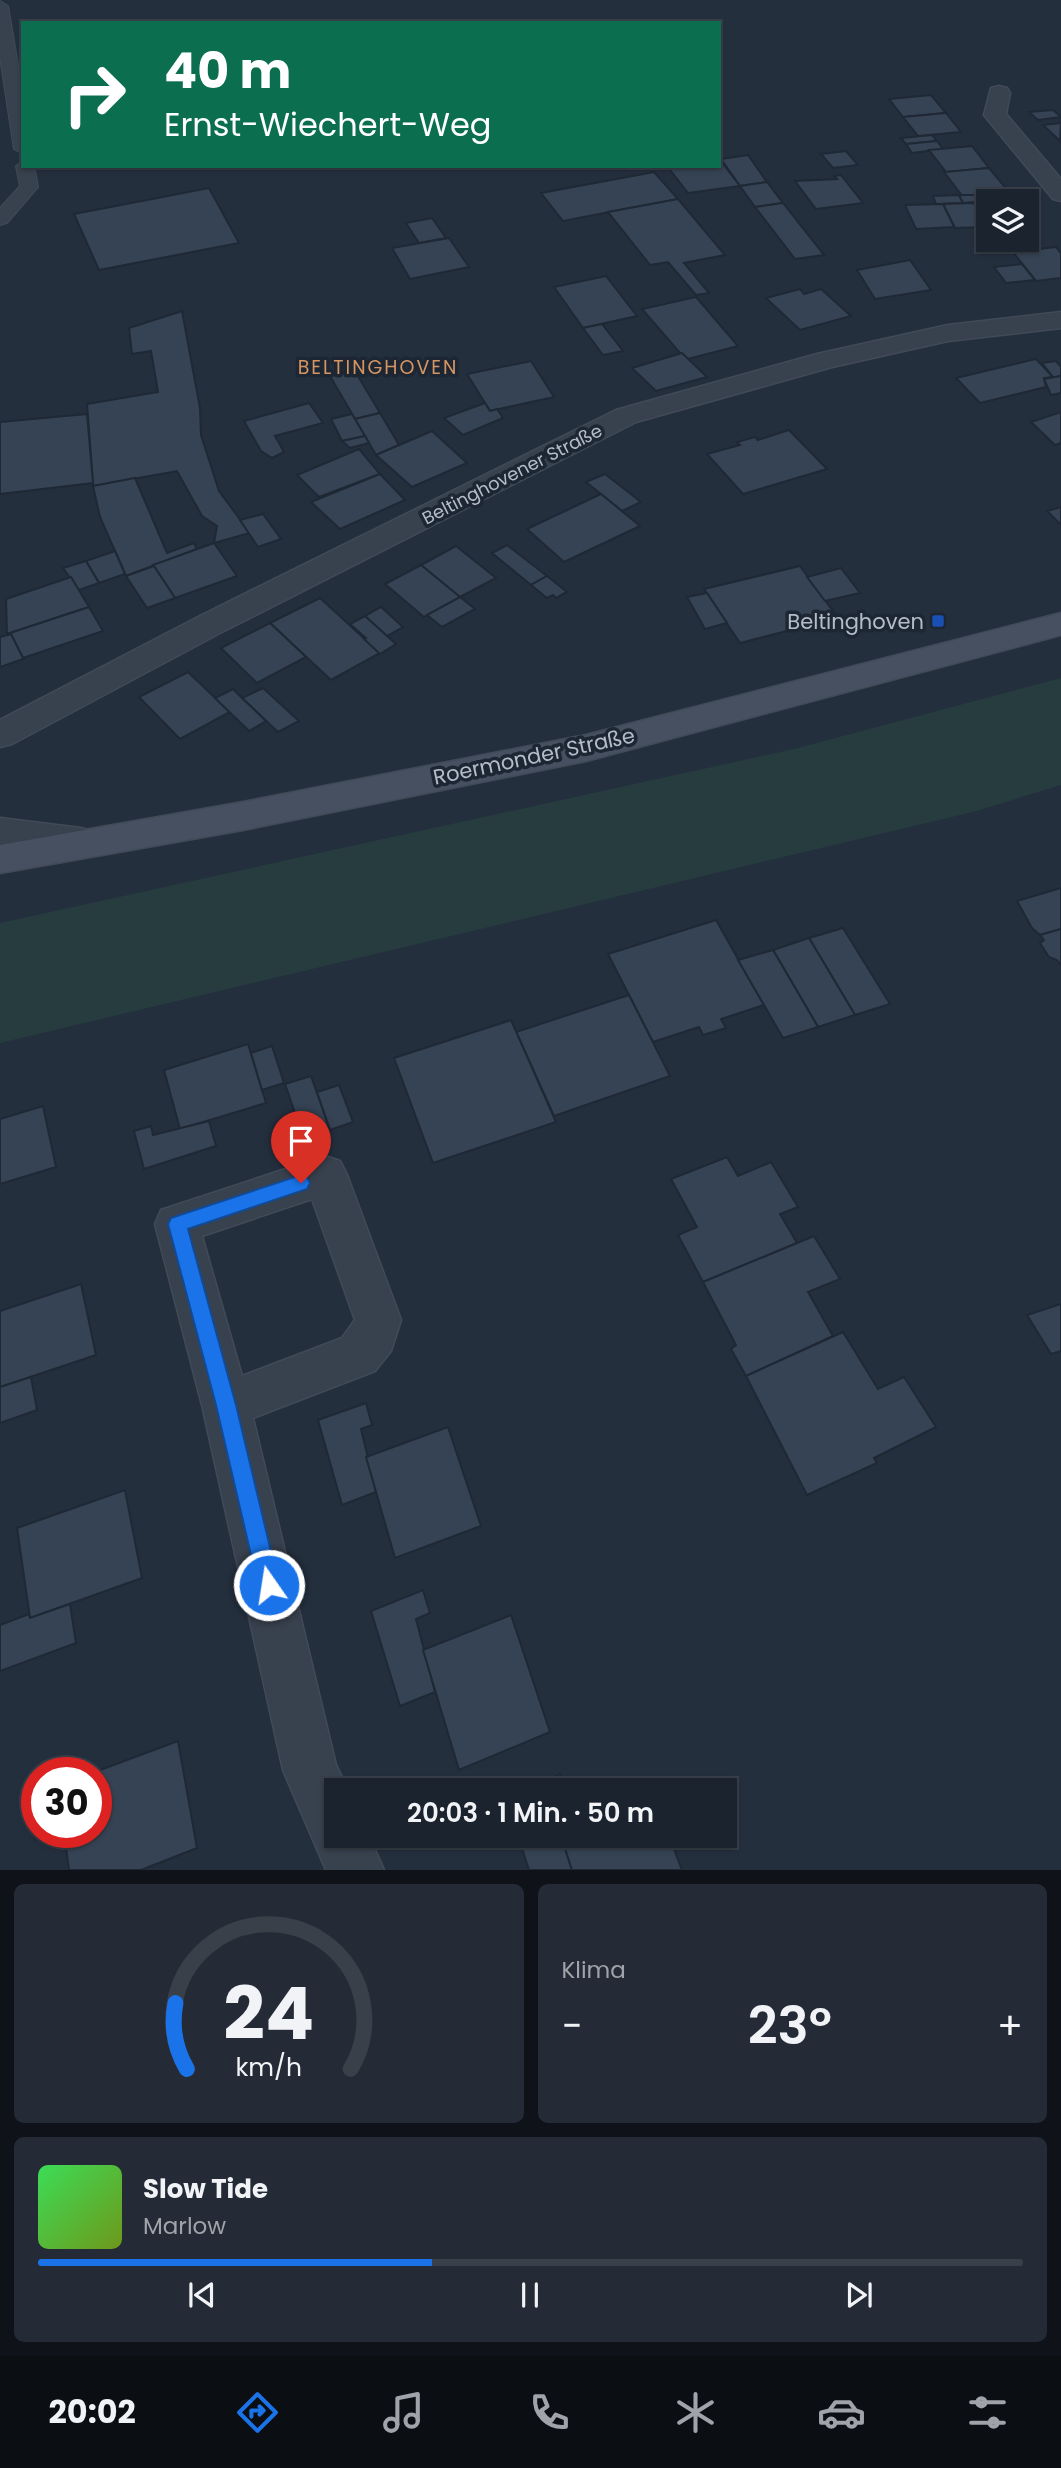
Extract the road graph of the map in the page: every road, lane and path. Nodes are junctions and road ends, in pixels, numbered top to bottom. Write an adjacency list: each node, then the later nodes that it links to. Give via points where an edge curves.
1 (0, 6): 3 (lane)
2 (999, 93): 5 (street, via 995,115)
3 (21, 137)
4 (25, 168): 6 (lane, via 29,187)
5 (1061, 194)
6 (0, 219)
7 (1061, 320): 9 (street, Beltinghovener Straße, via 948,333 827,360 626,416)
8 (1061, 624): 11 (main road, Roermonder Straße, via 586,748 243,816)
9 (0, 735)
10 (0, 832): 11 (street)
11 (81, 842): 12 (main road, Roermonder Straße)
12 (0, 859)
13 (226, 1405): 13 (street, via 177,1224 326,1175 378,1320 375,1335 358,1355); 14 (street, via 310,1770)
14 (324, 1800)
15 (346, 1848): 16 (street)
16 (356, 1870)

